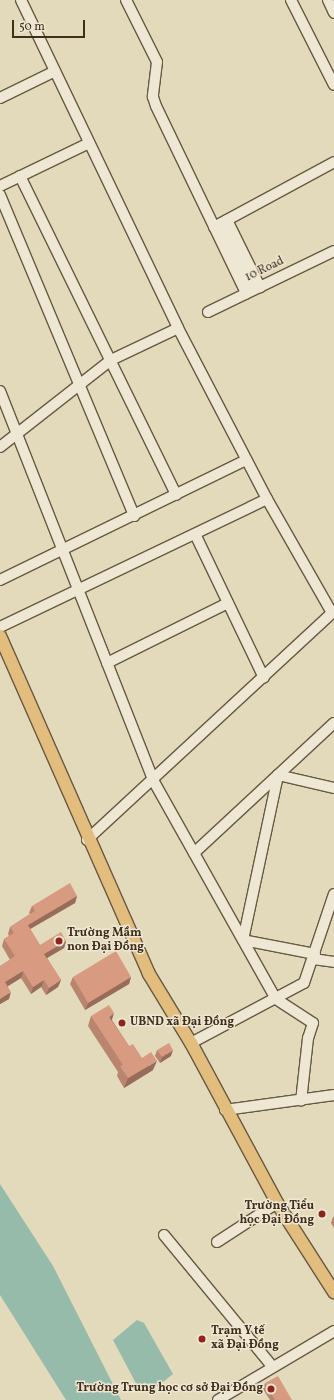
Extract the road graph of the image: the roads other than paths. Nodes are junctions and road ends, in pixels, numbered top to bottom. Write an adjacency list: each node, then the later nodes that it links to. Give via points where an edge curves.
1 (21, 0): 6 (street)
2 (126, 0): 14 (street, via 157,62 153,97)
3 (291, 0): 7 (street)
4 (328, 0): 5 (street)
5 (334, 13)
6 (55, 71): 8 (street); 9 (street)
7 (334, 86)
8 (0, 98)
9 (89, 143): 11 (street); 18 (street)
10 (334, 162): 14 (street)
11 (20, 176): 12 (street); 19 (street)
12 (0, 186)
13 (0, 195): 20 (street)
14 (220, 224): 16 (street); 16 (street)
15 (334, 251): 16 (street, 10 Road)
16 (253, 290): 17 (street, 10 Road)
17 (208, 312)
18 (178, 328): 19 (street); 24 (street)
19 (110, 361): 20 (street); 25 (street)
20 (79, 386): 22 (street); 27 (street)
21 (0, 391): 22 (street)
22 (17, 434): 23 (street); 29 (street)
23 (0, 447)
24 (246, 460): 25 (street); 26 (street)
25 (176, 495): 27 (street)
26 (267, 499): 28 (street); 33 (street)
27 (134, 516): 29 (street)
28 (196, 536): 31 (street); 32 (street)
29 (63, 551): 30 (street); 31 (street)
30 (0, 580)
31 (78, 591): 34 (street); 36 (street)
32 (228, 602): 36 (street); 37 (street)
33 (333, 613): 37 (street)
34 (0, 627)
35 (0, 636): 42 (main road)
36 (107, 663): 40 (street)
37 (264, 678): 40 (street)
38 (334, 724): 39 (street)
39 (278, 776): 41 (street); 43 (street); 45 (street)
40 (153, 780): 42 (street); 43 (street)
41 (334, 788)
42 (87, 840): 49 (main road, via 149,974)
43 (194, 853): 45 (street)
44 (334, 895): 46 (street)
45 (242, 940): 46 (street); 48 (street)
46 (314, 957): 47 (street); 48 (street, via 304,983)
47 (334, 962)
48 (276, 999): 49 (street); 51 (street, via 313,1023 308,1038)
49 (190, 1043): 52 (main road)
50 (334, 1095): 51 (street)
51 (301, 1101): 52 (street)
52 (225, 1110): 53 (main road)
53 (276, 1203): 55 (street); 56 (main road)
54 (164, 1235): 58 (street)
55 (217, 1242)
56 (334, 1292)
57 (334, 1331): 58 (street)
58 (273, 1367): 59 (street)
59 (218, 1400)

